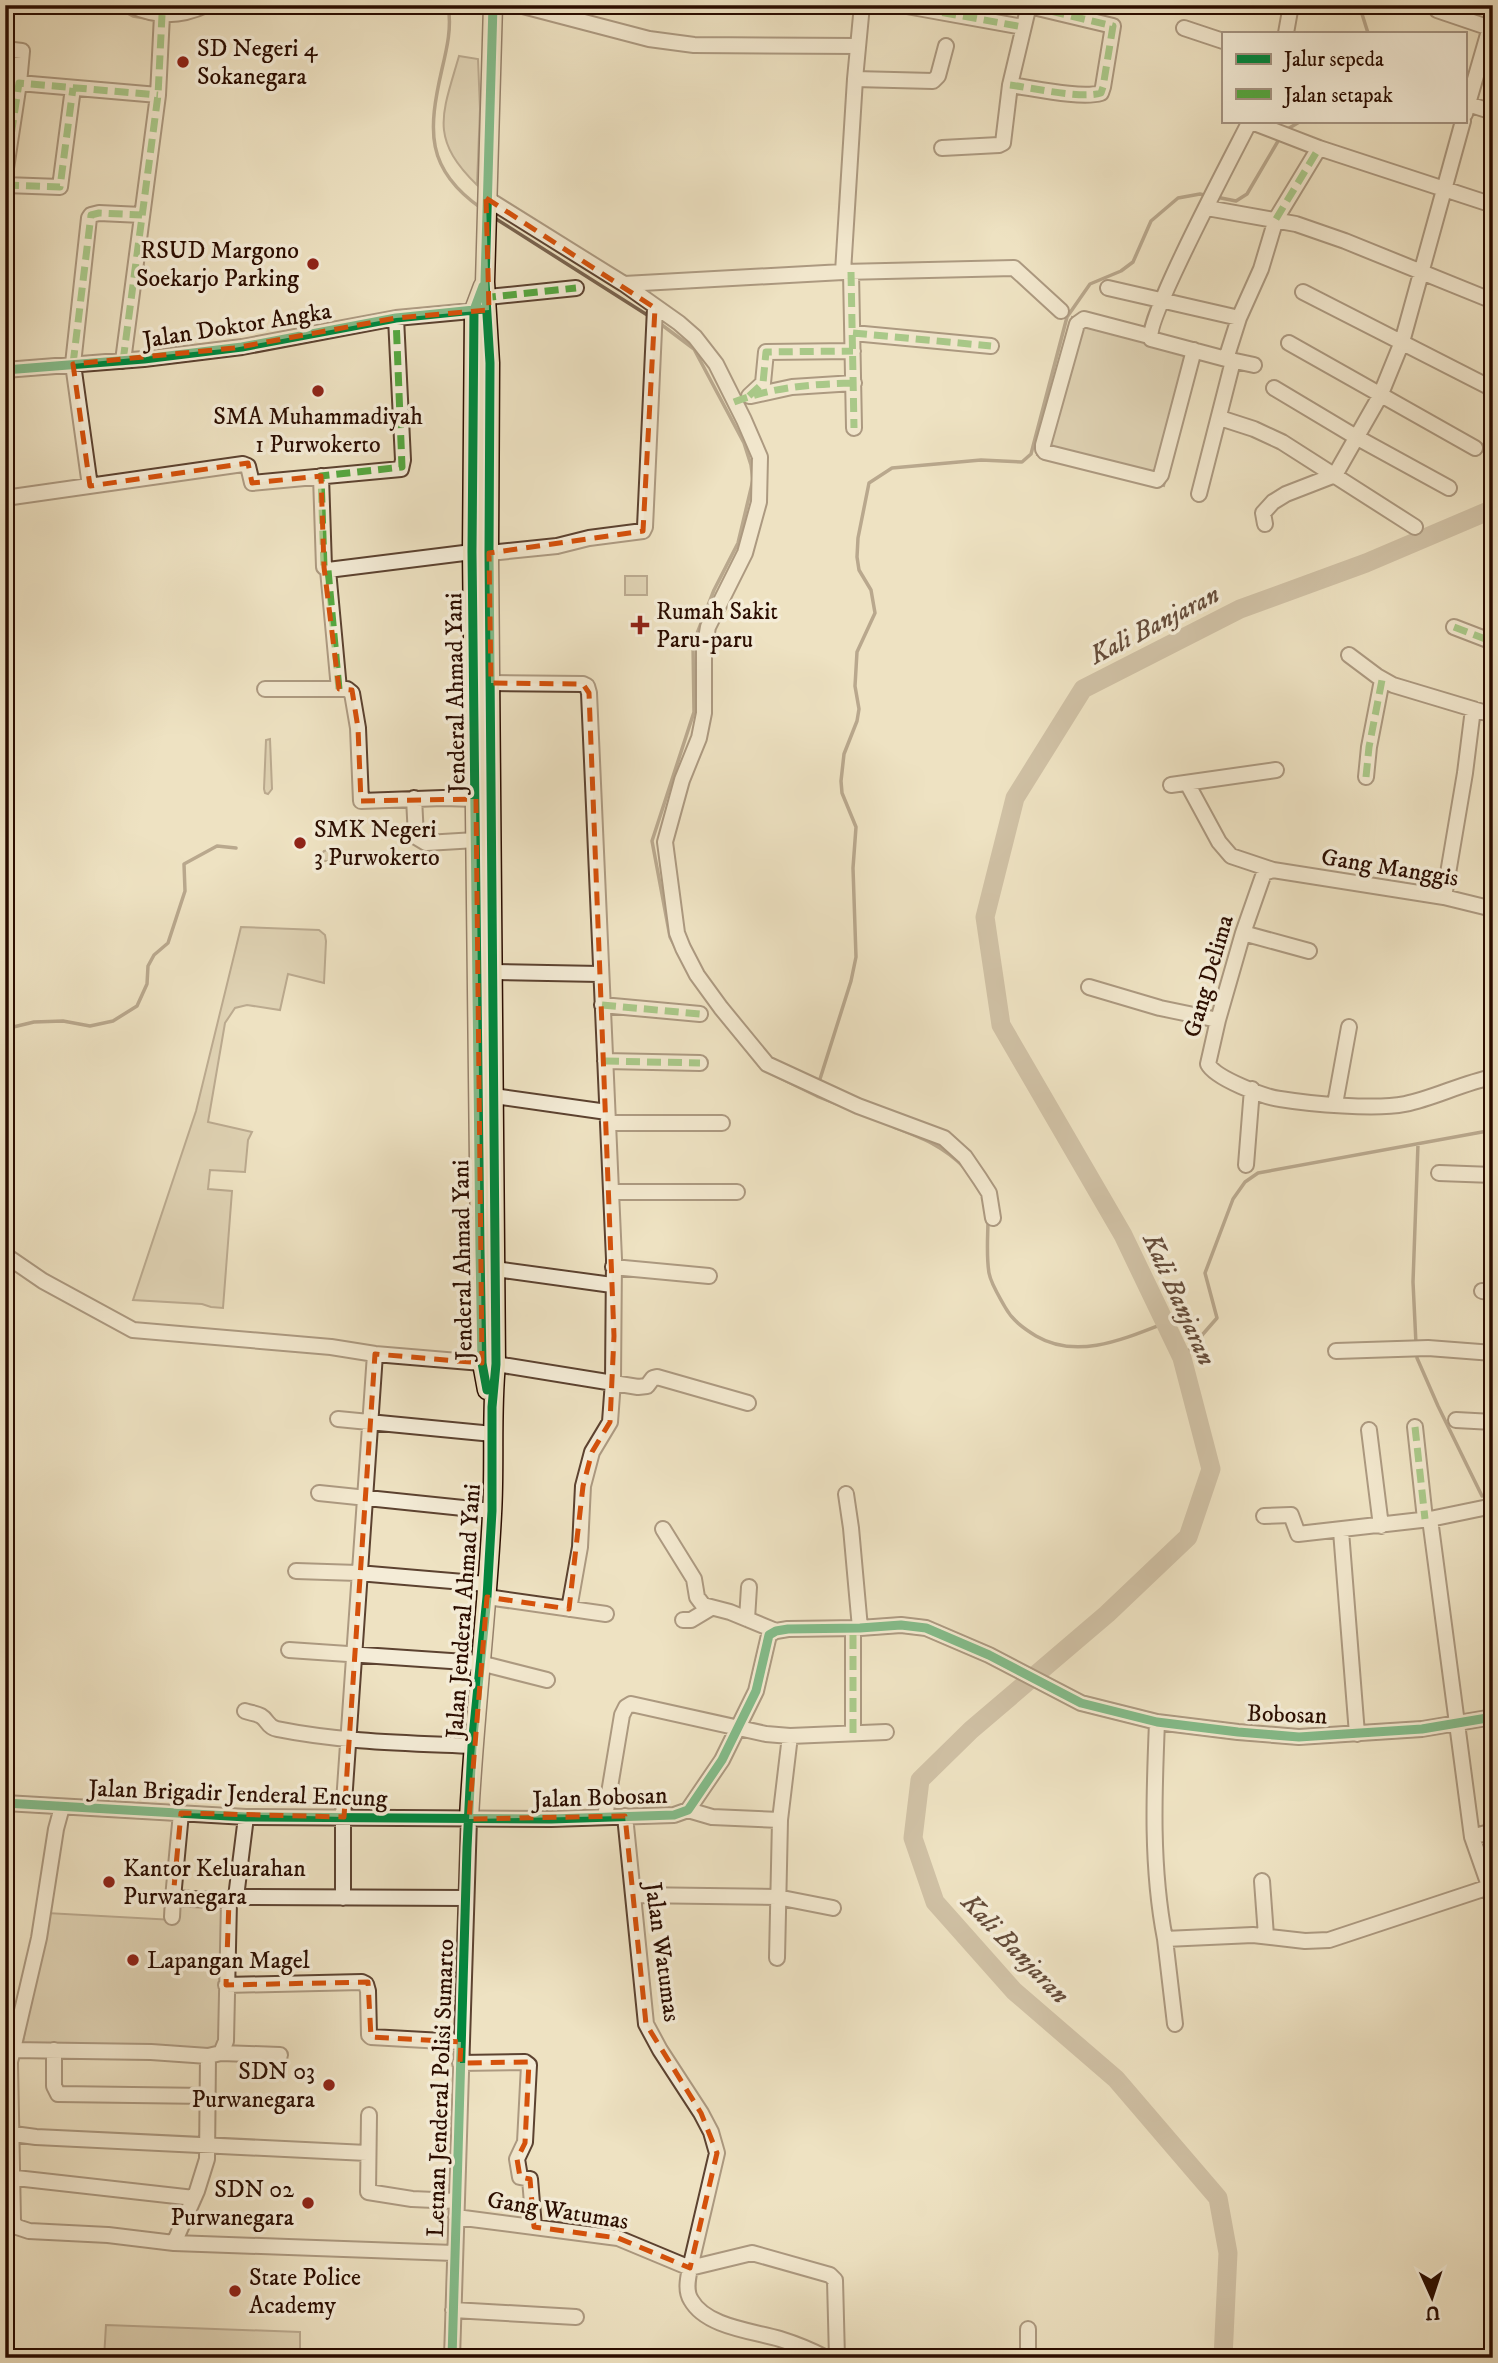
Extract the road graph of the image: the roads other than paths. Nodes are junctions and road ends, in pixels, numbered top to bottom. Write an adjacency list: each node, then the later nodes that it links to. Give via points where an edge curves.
1 (130, 5): 10 (street)
2 (206, 5): 10 (street)
3 (493, 5): 34 (main road)
4 (519, 5): 16 (street, via 694,45)
5 (862, 5): 16 (street)
6 (901, 5): 12 (street)
7 (1291, 5): 14 (street)
8 (1029, 6): 12 (street); 21 (street, via 1113,26 1103,87 1095,94)
9 (1437, 10): 11 (street)
10 (163, 20): 23 (street)
11 (1492, 25): 24 (street)
12 (1023, 27): 21 (street)
13 (1184, 29): 15 (street)
14 (1286, 32)
15 (1222, 41)
16 (858, 46): 19 (street)
17 (946, 46): 19 (street, via 933,81)
18 (5, 49): 20 (street, via 22,51)
19 (855, 79): 39 (street)
20 (19, 83): 22 (street); 31 (street)
21 (1010, 85): 29 (street, via 1003,143)
22 (73, 88): 23 (street); 32 (street, via 60,187)
23 (158, 94): 37 (street)
24 (1466, 107): 25 (street)
25 (1493, 112)
26 (1250, 122): 35 (street)
27 (1253, 122): 30 (street)
28 (1463, 122): 33 (street)
29 (942, 148)
30 (1319, 148): 33 (street); 38 (street)
31 (5, 175)
32 (5, 185)
33 (1444, 188): 36 (street); 40 (street)
34 (486, 200): 41 (street); 45 (main road, Jenderal Ahmad Yani)
35 (1210, 203): 38 (street); 46 (street)
36 (1493, 205)
37 (142, 215): 60 (street); 61 (street, via 91,215)
38 (1276, 219): 40 (street); 51 (street)
39 (847, 272): 41 (street); 48 (street, via 1014,268); 52 (street)
40 (1421, 272): 47 (street); 54 (street)
41 (624, 284): 50 (street)
42 (576, 288): 45 (street, Jalan Doktor Angka)
43 (1108, 288): 46 (street)
44 (1303, 292): 54 (street)
45 (483, 299): 49 (street, Jalan Doktor Angka); 82 (main road, Jenderal Ahmad Yani)
46 (1161, 299): 51 (street); 53 (street)
47 (1493, 301)
48 (1060, 311)
49 (396, 318): 60 (street, Jalan Doktor Angka, via 242,347); 75 (street, via 402,467)
50 (654, 318): 69 (street, via 679,323 708,351); 82 (street, via 643,531)
51 (1239, 318): 59 (street)
52 (853, 332): 56 (street); 58 (street)
53 (1149, 335): 57 (street); 57 (street, via 1084,319 1077,324 1043,445 1045,452 1157,480)
54 (1402, 342): 66 (street); 68 (street)
55 (1289, 343): 68 (street)
56 (991, 346)
57 (1194, 350): 59 (street)
58 (853, 351): 64 (street); 67 (street, via 766,352 763,383)
59 (1229, 360): 62 (street); 70 (street)
60 (122, 361): 61 (street, Jalan Doktor Angka)
61 (73, 364): 63 (street, Jalan Doktor Angka); 76 (street)
62 (1254, 365)
63 (5, 370)
64 (854, 383): 67 (street, via 792,387); 71 (street)
65 (1274, 388): 72 (street)
66 (1493, 389)
67 (749, 396): 69 (street)
68 (1381, 396): 72 (street); 73 (street)
69 (734, 402): 127 (street, via 760,457 759,502 745,554 708,627 704,713 665,842 677,933 697,975 757,1054 799,1080 944,1138 980,1179 989,1194)
70 (1220, 418): 74 (street, via 1282,442); 78 (street)
71 (854, 428)
72 (1356, 437): 74 (street); 77 (street)
73 (1475, 448)
74 (1335, 475): 80 (street, via 1273,502 1263,513); 81 (street)
75 (321, 476): 76 (street, via 252,483 246,463); 83 (street, via 324,567)
76 (90, 486): 79 (street)
77 (1449, 488)
78 (1199, 494)
79 (5, 498)
80 (1265, 524)
81 (1415, 527)
82 (481, 553): 83 (street); 88 (main road, Jenderal Ahmad Yani); 92 (main road, Jenderal Ahmad Yani)
83 (328, 570): 90 (street)
84 (1454, 627): 85 (street)
85 (1493, 642)
86 (1349, 655): 87 (street)
87 (1382, 680): 91 (street); 95 (street)
88 (491, 683): 92 (main road, Jenderal Ahmad Yani); 108 (street, via 587,686)
89 (265, 689): 90 (street)
90 (339, 689): 98 (street, via 352,693 361,801)
91 (1473, 709): 93 (street); 103 (street)
92 (483, 714): 99 (main road, Jenderal Ahmad Yani); 101 (main road, Jenderal Ahmad Yani)
93 (1493, 715)
94 (1276, 771): 96 (street)
95 (1366, 777)
96 (1187, 783): 97 (street); 102 (street, Gang Manggis, via 1231,856)
97 (1171, 785)
98 (414, 798): 99 (street); 100 (street, via 420,841)
99 (475, 799): 100 (main road, Jenderal Ahmad Yani)
100 (476, 840): 101 (main road, Jenderal Ahmad Yani)
101 (484, 862): 107 (main road, Jenderal Ahmad Yani); 136 (main road, Jenderal Ahmad Yani)
102 (1277, 871): 103 (street, Gang Manggis); 105 (street, Gang Delima, via 1264,873)
103 (1444, 897): 104 (street, Gang Manggis)
104 (1493, 909)
105 (1243, 933): 106 (street); 112 (street, Gang Delima)
106 (1309, 951)
107 (493, 972): 108 (street); 118 (main road, Jenderal Ahmad Yani)
108 (600, 974): 110 (street)
109 (1089, 987): 112 (street)
110 (601, 1005): 111 (street); 114 (street)
111 (700, 1014)
112 (1218, 1020): 117 (street, Gang Delima, via 1208,1064 1215,1073)
113 (1349, 1027): 119 (street)
114 (605, 1060): 115 (street); 120 (street)
115 (700, 1063)
116 (1493, 1077): 119 (street, Gang Delima, via 1398,1105)
117 (1252, 1089): 119 (street, Gang Delima, via 1277,1099); 122 (street)
118 (494, 1096): 120 (street); 130 (main road, Jenderal Ahmad Yani)
119 (1335, 1104)
120 (608, 1118): 121 (street); 125 (street)
121 (722, 1123)
122 (1246, 1165)
123 (1439, 1173): 124 (street)
124 (1493, 1175)
125 (611, 1192): 126 (street); 129 (street)
126 (737, 1192)
127 (993, 1218)
128 (5, 1255): 135 (street, via 133,1330)
129 (613, 1267): 131 (street); 132 (street)
130 (495, 1269): 132 (street); 136 (main road, Jenderal Ahmad Yani)
131 (709, 1276)
132 (612, 1285): 137 (street)
133 (1336, 1351): 134 (street, via 1429,1348)
134 (1493, 1353)
135 (375, 1354): 136 (street); 143 (street)
136 (489, 1363): 137 (street); 139 (main road, Jenderal Ahmad Yani)
137 (613, 1381): 138 (street, via 644,1387 657,1377); 162 (street, via 610,1422 593,1452 583,1486 580,1548)
138 (748, 1403)
139 (492, 1407): 146 (main road, Jalan Jenderal Ahmad Yani)
140 (338, 1419): 143 (street)
141 (1456, 1420): 142 (street)
142 (1493, 1422)
143 (369, 1424): 146 (street); 149 (street)
144 (1415, 1427): 153 (street)
145 (1369, 1430): 154 (street)
146 (493, 1434): 151 (main road, Jalan Jenderal Ahmad Yani)
147 (319, 1493): 149 (street)
148 (846, 1494): 166 (street)
149 (363, 1497): 151 (street); 158 (street)
150 (1493, 1506): 153 (street)
151 (492, 1511): 160 (main road, Jalan Jenderal Ahmad Yani)
152 (1264, 1516): 156 (street, via 1291,1516 1298,1534)
153 (1428, 1519): 154 (street); 175 (street)
154 (1381, 1526): 156 (street)
155 (663, 1528): 161 (street, via 694,1580 697,1597)
156 (1341, 1531): 179 (street)
157 (296, 1571): 158 (street)
158 (358, 1573): 160 (street); 169 (street)
159 (749, 1587): 164 (street)
160 (487, 1590): 162 (street); 170 (main road, Jalan Jenderal Ahmad Yani)
161 (711, 1608): 164 (street); 165 (street)
162 (569, 1609): 163 (street)
163 (606, 1614)
164 (747, 1619): 167 (street)
165 (683, 1620)
166 (857, 1628): 167 (street); 174 (street, Bobosan, via 926,1628 1081,1703); 178 (street)
167 (776, 1631): 176 (street, Jalan Bobosan, via 767,1640 756,1691)
168 (289, 1650): 169 (street)
169 (356, 1653): 170 (street); 181 (street)
170 (480, 1663): 171 (street); 182 (main road, Jalan Jenderal Ahmad Yani)
171 (547, 1680)
172 (245, 1712): 181 (street, via 261,1716 273,1728)
173 (1493, 1717): 175 (street, Bobosan)
174 (1157, 1722): 179 (street, Bobosan, via 1299,1737); 206 (street, via 1156,1878)
175 (1458, 1723): 179 (street, Bobosan); 194 (street)
176 (739, 1727): 180 (street); 185 (street, Jalan Bobosan); 190 (street, via 641,1705 626,1707)
177 (886, 1732): 178 (street)
178 (853, 1733): 180 (street)
179 (1357, 1734)
180 (790, 1735): 192 (street)
181 (350, 1739): 182 (street); 189 (street)
182 (472, 1746): 191 (main road, Jalan Jenderal Ahmad Yani)
183 (5, 1803): 184 (street, Jalan Brigadir Jenderal Encung)
184 (62, 1807): 186 (street, Jalan Brigadir Jenderal Encung); 211 (street, via 39,1938)
185 (688, 1810): 187 (street, Jalan Bobosan, via 674,1815); 192 (street, via 712,1817)
186 (181, 1813): 188 (street, Jalan Brigadir Jenderal Encung); 199 (street)
187 (625, 1816): 190 (street, Jalan Bobosan); 197 (street, Jalan Watumas)
188 (246, 1817): 189 (street, Jalan Brigadir Jenderal Encung); 202 (street)
189 (344, 1817): 191 (street, Jalan Brigadir Jenderal Encung); 200 (street)
190 (605, 1817): 191 (street, Jalan Bobosan)
191 (469, 1819): 201 (street, Letnan Jenderal Polisi Sumarto)
192 (779, 1820): 198 (street)
193 (1493, 1831): 194 (street)
194 (1472, 1838): 196 (street)
195 (1262, 1881): 205 (street)
196 (1491, 1892): 205 (street, via 1329,1940)
197 (633, 1895): 198 (street); 229 (street, Jalan Watumas, via 646,2024 701,2113 717,2153)
198 (777, 1897): 203 (street); 207 (street)
199 (173, 1898): 202 (street); 204 (street)
200 (343, 1898): 201 (street); 202 (street)
201 (466, 1898): 210 (street, Letnan Jenderal Polisi Sumarto)
202 (232, 1899): 208 (street)
203 (833, 1908)
204 (172, 1917)
205 (1266, 1936): 206 (street)
206 (1165, 1939): 209 (street)
207 (777, 1958)
208 (226, 1985): 210 (street, via 362,1982 368,1991 372,2037); 213 (street, via 226,2040)
209 (1175, 2024)
210 (461, 2042): 215 (street, Letnan Jenderal Polisi Sumarto)
211 (12, 2050): 212 (street); 218 (street)
212 (54, 2050): 213 (street); 216 (street, via 58,2094)
213 (215, 2054): 214 (street); 216 (street)
214 (280, 2055)
215 (460, 2063): 223 (street, Letnan Jenderal Polisi Sumarto); 226 (street, via 528,2065 525,2142 517,2159 520,2177 530,2179)
216 (208, 2096): 219 (street)
217 (369, 2115): 220 (street)
218 (9, 2134): 219 (street); 221 (street)
219 (208, 2146): 220 (street); 222 (street)
220 (368, 2153): 223 (street, via 369,2192)
221 (9, 2177): 222 (street); 225 (street)
222 (194, 2198): 227 (street)
223 (456, 2201): 224 (street, Letnan Jenderal Polisi Sumarto)
224 (456, 2217): 226 (street, Gang Watumas); 228 (street, Letnan Jenderal Polisi Sumarto)
225 (9, 2222): 227 (street, via 29,2231)
226 (534, 2227): 229 (street, Gang Watumas, via 618,2238)
227 (174, 2244): 228 (street)
228 (454, 2253): 230 (street, Letnan Jenderal Polisi Sumarto)
229 (690, 2268): 234 (street, Jalan Watumas, via 687,2287 699,2311); 235 (street, via 752,2253 834,2277)
230 (453, 2310): 231 (street); 233 (street, Letnan Jenderal Polisi Sumarto)
231 (576, 2317)
232 (1028, 2329): 236 (street)
233 (452, 2358)
234 (826, 2358)
235 (837, 2358)
236 (1028, 2358)

